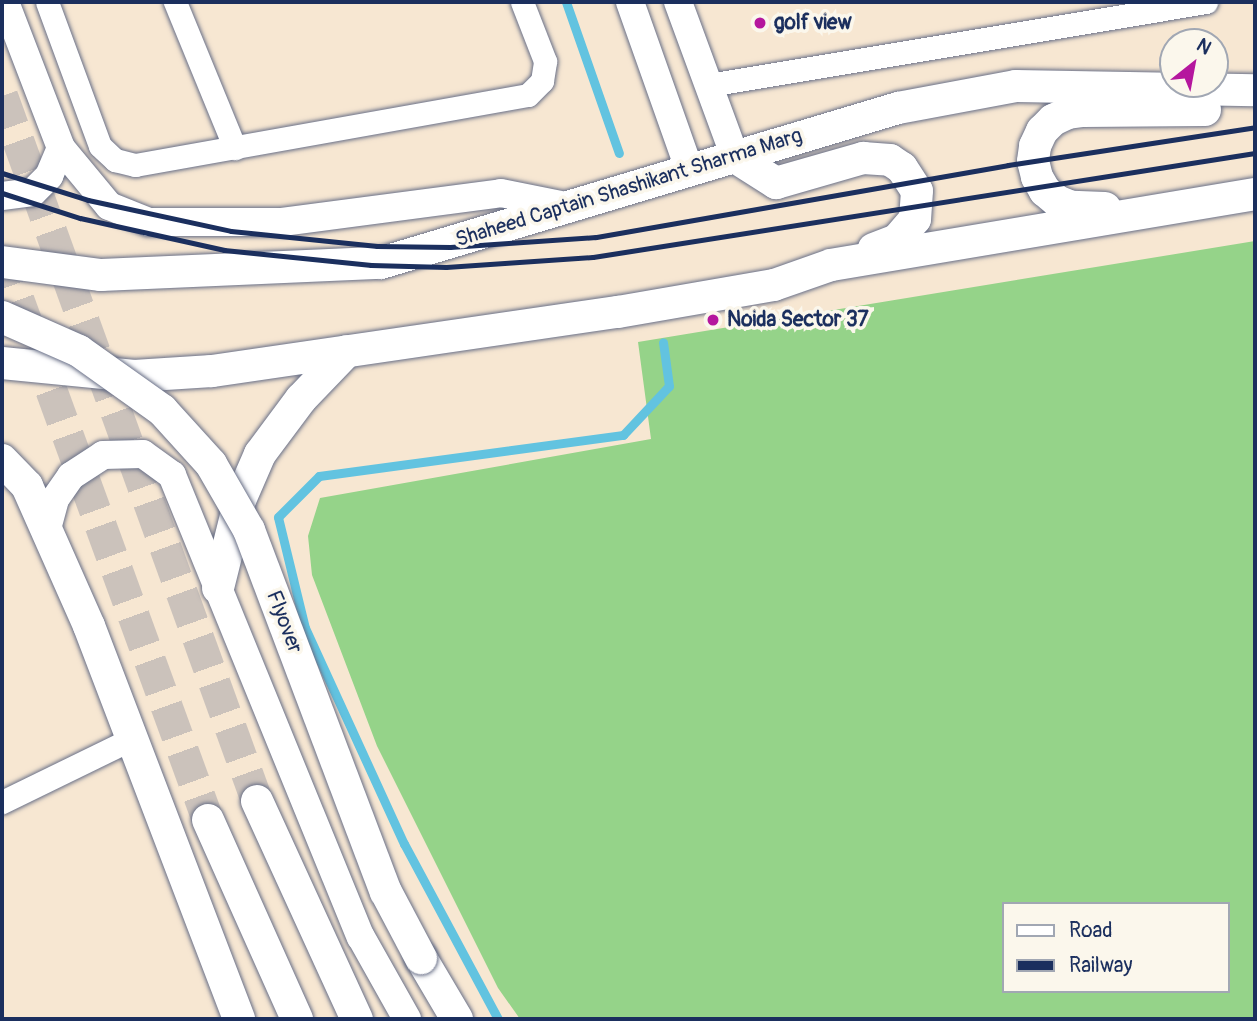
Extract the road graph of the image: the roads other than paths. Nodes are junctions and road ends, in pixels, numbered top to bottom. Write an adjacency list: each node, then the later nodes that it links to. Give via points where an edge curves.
1 (5, 2): 11 (street)
2 (47, 2): 12 (street, via 100,146 115,159 135,165)
3 (175, 2): 12 (street)
4 (522, 2): 12 (street, via 545,61 542,81 528,95)
5 (630, 2): 14 (street)
6 (678, 2): 8 (street)
7 (1206, 2): 8 (street)
8 (709, 85): 13 (street)
9 (1255, 90): 13 (main road, Shaheed Captain Shashikant Sharma Marg, via 1016,86 898,108)
10 (1255, 105): 18 (main road, via 1075,112 1053,120 1042,131 1033,162 1037,177 1057,201 1072,207)
11 (61, 148): 16 (street, via 49,176 33,192); 17 (street, via 109,206 149,222 282,222 501,193)
12 (235, 148)
13 (735, 158): 14 (main road, Shaheed Captain Shashikant Sharma Marg); 20 (main road, via 776,183 863,158 890,160 902,168 917,191 918,205 908,230 898,240)
14 (690, 169): 17 (main road, Shaheed Captain Shashikant Sharma Marg)
15 (1255, 194): 18 (main road)
16 (2, 196)
17 (566, 206): 19 (main road, Shaheed Captain Shashikant Sharma Marg, via 381,263 101,275)
18 (1164, 209): 20 (main road)
19 (2, 262)
20 (831, 265): 22 (main road, via 774,285)
21 (2, 317): 35 (main road, Flyover, bridge, via 79,351 162,410 211,464 249,530 386,892)
22 (347, 351): 23 (main road, via 166,376); 26 (main road, via 301,399 260,454 240,500)
23 (2, 363)
24 (2, 460): 25 (main road, via 27,486)
25 (47, 529): 26 (street, via 55,499 71,476 103,456 143,454 172,475); 27 (main road)
26 (218, 588): 34 (street, via 361,937)
27 (131, 739): 29 (street); 31 (main road)
28 (257, 801): 33 (main road)
29 (2, 802)
30 (208, 820): 32 (main road)
31 (239, 1019)
32 (298, 1019)
33 (357, 1019)
34 (407, 1019)
35 (457, 1019)

